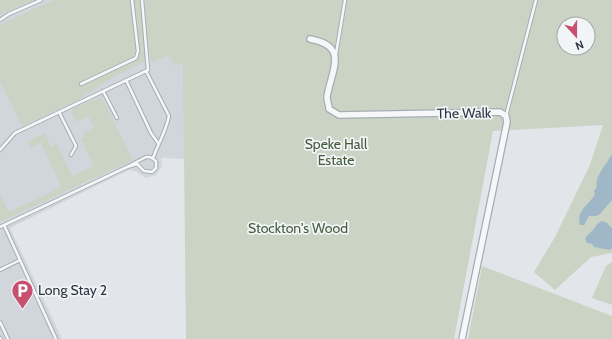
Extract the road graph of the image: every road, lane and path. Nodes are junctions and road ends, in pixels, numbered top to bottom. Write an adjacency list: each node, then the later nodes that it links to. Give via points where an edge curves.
1 (41, 0): 6 (lane)
2 (132, 0): 11 (lane, via 138,51 136,58)
3 (142, 0): 9 (lane, via 148,70)
4 (345, 0): 8 (lane)
5 (536, 0): 14 (lane)
6 (0, 20)
7 (310, 39): 8 (street, via 330,48)
8 (336, 56): 14 (street, The Walk, via 327,98 330,109 339,114 500,112)
9 (146, 71): 10 (lane); 16 (lane, via 169,116)
10 (126, 80): 12 (lane); 16 (lane)
11 (81, 84)
12 (103, 91): 13 (lane); 15 (lane)
13 (59, 112): 17 (lane, via 15,133); 18 (lane, via 76,146)
14 (506, 116): 28 (street, The Walk, via 507,122)
15 (117, 118)
16 (158, 143): 19 (lane)
17 (0, 150)
18 (71, 155)
19 (153, 158): 20 (lane, via 144,157); 20 (lane, via 156,166 152,172 144,171 137,164)
20 (127, 166): 21 (lane)
21 (4, 225): 22 (lane); 23 (lane)
22 (0, 227)
23 (20, 260): 24 (lane); 27 (lane)
24 (0, 270)
25 (0, 322): 26 (lane)
26 (8, 339)
27 (56, 339)
28 (462, 339)

